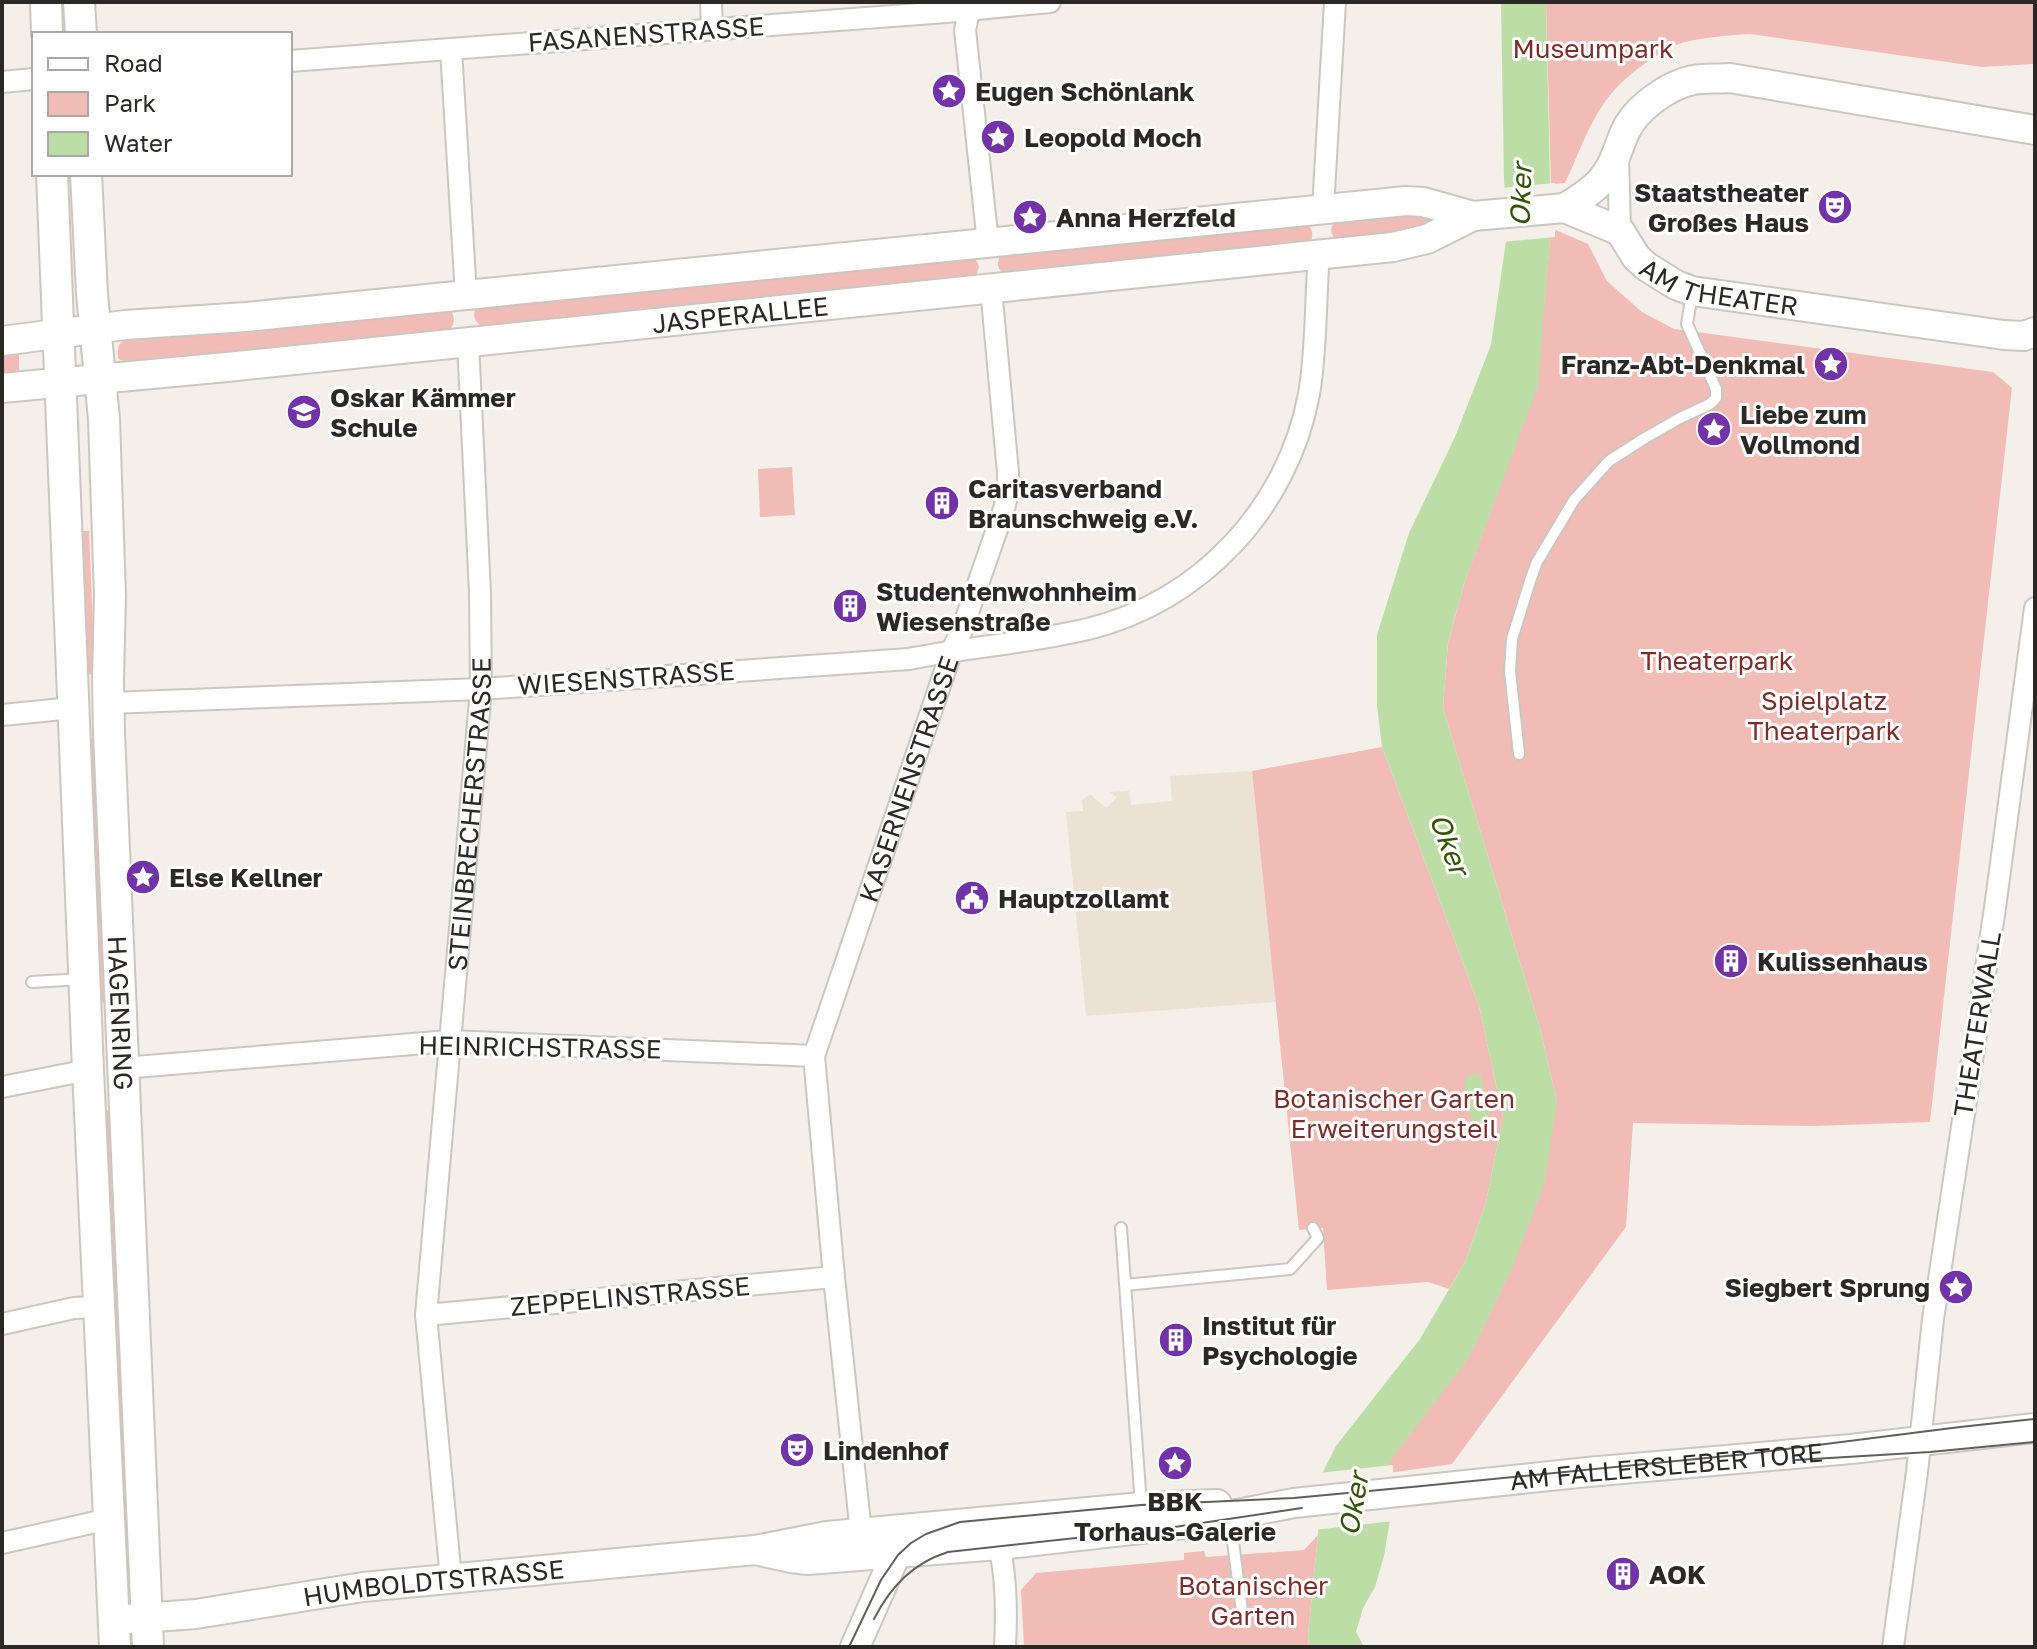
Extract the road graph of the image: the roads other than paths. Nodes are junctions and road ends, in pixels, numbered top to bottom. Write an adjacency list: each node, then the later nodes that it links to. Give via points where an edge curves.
1 (46, 2): 8 (main road)
2 (79, 2): 9 (main road)
3 (711, 2): 7 (street)
4 (1050, 2): 6 (street, FASANENSTRASSE)
5 (1335, 2): 19 (street)
6 (970, 6): 7 (street, FASANENSTRASSE); 22 (street, KASERNENSTRASSE, via 965,30)
7 (712, 29): 10 (street, FASANENSTRASSE)
8 (47, 32)
9 (81, 32)
10 (451, 49): 11 (street, FASANENSTRASSE); 26 (street, STEINBRECHERSTRASSE)
11 (292, 61)
12 (32, 79): 13 (street)
13 (2, 82)
14 (2035, 130): 15 (street, AM THEATER, via 1730,78 1691,81 1654,99 1626,130)
15 (1618, 155): 18 (street, via 1601,182); 21 (street, AM THEATER)
16 (52, 176): 28 (main road, HAGENRING)
17 (86, 176): 27 (main road, HAGENRING)
18 (1565, 208): 20 (street, JASPERALLEE); 21 (street, JASPERALLEE)
19 (1323, 209): 20 (street, JASPERALLEE, via 1406,201); 22 (street, JASPERALLEE); 23 (street)
20 (1473, 216): 23 (street, JASPERALLEE, via 1411,244)
21 (1620, 231): 25 (street, AM THEATER, via 1647,267)
22 (988, 243): 24 (street, KASERNENSTRASSE); 26 (street, JASPERALLEE)
23 (1319, 255): 24 (street, JASPERALLEE); 36 (street, WIESENSTRASSE, via 1309,397 1291,458 1255,520 1196,579 1148,608 1091,628)
24 (991, 288): 31 (street, JASPERALLEE); 36 (street, KASERNENSTRASSE, via 1008,492)
25 (1692, 291): 29 (street, AM THEATER); 41 (lane, via 1687,324 1716,398 1609,461 1574,500 1537,562 1512,639)
26 (466, 295): 27 (street, JASPERALLEE); 31 (street, STEINBRECHERSTRASSE)
27 (95, 329): 28 (street, JASPERALLEE); 32 (main road, HAGENRING)
28 (58, 335): 30 (street, JASPERALLEE); 33 (main road, HAGENRING)
29 (2031, 335)
30 (2, 341)
31 (468, 342): 32 (street, JASPERALLEE); 37 (street, STEINBRECHERSTRASSE)
32 (100, 380): 33 (street, JASPERALLEE); 38 (main road, HAGENRING, via 110,595)
33 (60, 383): 34 (street, JASPERALLEE); 39 (main road, HAGENRING)
34 (2, 388)
35 (2035, 608): 57 (street, THEATERWALL)
36 (952, 650): 37 (street, WIESENSTRASSE, via 909,659); 45 (street, KASERNENSTRASSE)
37 (481, 689): 38 (street, WIESENSTRASSE); 44 (street, STEINBRECHERSTRASSE)
38 (108, 703): 46 (main road, HAGENRING)
39 (73, 708): 40 (street); 42 (main road, HAGENRING)
40 (2, 715)
41 (1519, 754)
42 (84, 979): 43 (lane); 47 (main road, HAGENRING)
43 (32, 982)
44 (449, 1041): 45 (street, HEINRICHSTRASSE); 46 (street, HEINRICHSTRASSE); 54 (street, STEINBRECHERSTRASSE)
45 (814, 1056): 51 (street, KASERNENSTRASSE)
46 (123, 1068): 69 (main road, HAGENRING)
47 (88, 1070): 48 (street); 53 (main road, HAGENRING)
48 (2, 1087)
49 (1121, 1228): 52 (lane)
50 (1313, 1228): 52 (lane, via 1318,1238 1290,1269)
51 (834, 1277): 54 (street, ZEPPELINSTRASSE); 66 (street, KASERNENSTRASSE)
52 (1125, 1285): 61 (lane)
53 (99, 1307): 55 (street); 62 (main road, HAGENRING)
54 (426, 1315): 67 (street, STEINBRECHERSTRASSE)
55 (2, 1324)
56 (2035, 1428): 57 (street, AM FALLERSLEBER TORE)
57 (1920, 1441): 58 (street, AM FALLERSLEBER TORE); 73 (street, THEATERWALL)
58 (1412, 1490): 59 (street, HUMBOLDTSTRASSE)
59 (1294, 1503): 60 (street, HUMBOLDTSTRASSE); 61 (street, HUMBOLDTSTRASSE, via 1202,1504)
60 (1230, 1516): 61 (street, HUMBOLDTSTRASSE); 68 (lane)
61 (1142, 1518): 63 (street, HUMBOLDTSTRASSE)
62 (109, 1519): 65 (street); 70 (main road, HAGENRING)
63 (995, 1533): 64 (street, HUMBOLDTSTRASSE); 72 (street, via 1005,1598)
64 (902, 1541): 66 (street, HUMBOLDTSTRASSE); 71 (street)
65 (2, 1543)
66 (862, 1545): 67 (street, HUMBOLDTSTRASSE, via 816,1538 755,1550)
67 (451, 1579): 69 (street, HUMBOLDTSTRASSE, via 363,1587 204,1613)
68 (1243, 1619)
69 (148, 1632): 70 (street, HUMBOLDTSTRASSE)
70 (115, 1634)
71 (855, 1647)
72 (1005, 1647)
73 (1893, 1647)

